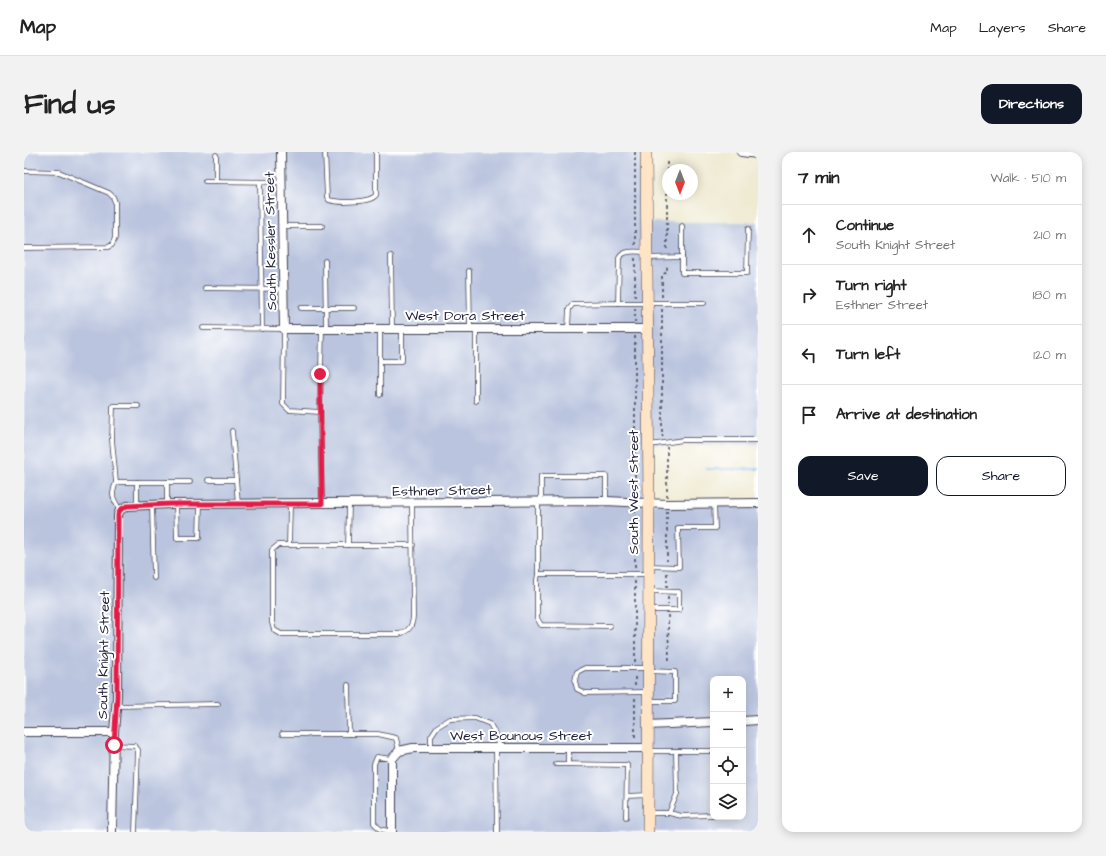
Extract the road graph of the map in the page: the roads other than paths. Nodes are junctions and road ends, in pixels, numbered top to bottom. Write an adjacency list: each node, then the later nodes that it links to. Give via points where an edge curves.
1 (281, 152): 12 (street, South Kessler Street)
2 (325, 152): 3 (lane, via 327,197 329,200 341,201 374,198)
3 (376, 152)
4 (646, 152): 18 (main road, South West Street)
5 (741, 152): 6 (street)
6 (758, 154)
7 (216, 155): 10 (lane)
8 (24, 171): 17 (lane, via 59,172 110,193 115,202 115,238 114,243 108,247)
9 (205, 181): 10 (lane)
10 (216, 181): 11 (lane)
11 (260, 182): 12 (lane); 24 (lane)
12 (282, 182): 13 (street, South Kessler Street)
13 (282, 226): 14 (lane); 25 (street, South Kessler Street)
14 (322, 226)
15 (682, 226): 20 (lane)
16 (748, 229): 20 (lane, via 747,273 682,273)
17 (24, 248)
18 (647, 255): 20 (lane); 26 (lane, via 623,253 619,258); 28 (main road, South West Street)
19 (391, 256): 33 (lane)
20 (682, 257)
21 (325, 261): 30 (lane)
22 (469, 271): 35 (lane)
23 (205, 288): 24 (lane)
24 (261, 288): 25 (lane); 37 (lane)
25 (283, 289): 38 (street, South Kessler Street)
26 (618, 303): 28 (lane); 36 (lane, via 573,304 569,309)
27 (704, 303): 28 (lane)
28 (647, 304): 41 (main road, South West Street)
29 (301, 308): 30 (lane)
30 (326, 308): 31 (lane); 39 (lane)
31 (354, 308)
32 (203, 328): 37 (lane)
33 (392, 328): 34 (street, West Dora Street); 40 (street, West Dora Street)
34 (402, 328): 35 (street, West Dora Street); 42 (lane, via 402,360)
35 (473, 328): 36 (street, West Dora Street); 44 (lane)
36 (568, 328): 41 (street, West Dora Street)
37 (262, 329): 38 (lane)
38 (284, 329): 39 (street, West Dora Street); 46 (lane, via 283,404 289,410)
39 (324, 329): 40 (street, West Dora Street); 46 (lane)
40 (380, 329): 42 (lane)
41 (647, 329): 49 (main road, South West Street)
42 (380, 360): 43 (lane)
43 (380, 395)
44 (476, 401)
45 (138, 406): 52 (lane, via 112,406)
46 (320, 412): 66 (lane)
47 (232, 431): 51 (lane)
48 (757, 440): 49 (lane, via 683,440)
49 (647, 445): 59 (main road, South West Street)
50 (208, 480): 51 (lane)
51 (236, 480): 64 (lane)
52 (116, 482): 53 (lane); 70 (lane, via 113,498)
53 (137, 482): 54 (lane); 68 (lane)
54 (167, 482): 55 (lane); 62 (lane)
55 (190, 482)
56 (606, 501): 57 (street, Esthner Street); 57 (lane, via 606,476 541,476); 59 (street, Esthner Street)
57 (540, 502): 58 (street, Esthner Street); 75 (lane)
58 (412, 503): 67 (street, Esthner Street); 73 (lane)
59 (648, 503): 60 (street, Esthner Street); 74 (main road, South West Street)
60 (714, 503): 61 (street, Esthner Street); 74 (lane, via 715,528 678,528 679,567)
61 (758, 503)
62 (172, 504): 63 (street, Esthner Street); 63 (lane, via 177,538 199,538); 69 (street, Esthner Street)
63 (200, 504): 64 (street, Esthner Street)
64 (238, 504): 65 (street, Esthner Street)
65 (290, 504): 66 (street, Esthner Street); 71 (lane)
66 (322, 504): 67 (street, Esthner Street)
67 (349, 504): 72 (lane)
68 (137, 505): 69 (street, Esthner Street); 70 (street, Esthner Street)
69 (152, 505): 76 (lane)
70 (123, 508): 84 (street, South Knight Street, via 118,515)
71 (289, 545): 72 (lane); 73 (lane, via 278,545 272,550 272,623 274,630 281,634 407,632 412,625 413,617)
72 (348, 545): 73 (lane)
73 (413, 545)
74 (648, 570): 75 (lane, via 635,574); 77 (main road, South West Street)
75 (538, 574): 79 (lane, via 537,618 541,625)
76 (154, 578)
77 (648, 591): 78 (main road, South West Street); 78 (lane, via 679,592 679,610)
78 (648, 610): 80 (main road, South West Street)
79 (610, 626)
80 (648, 669): 82 (main road, South West Street); 82 (lane, via 675,672 675,701); 82 (lane, via 585,668 577,672 575,681 577,689 585,693 635,692)
81 (348, 685): 92 (lane)
82 (648, 696): 88 (main road, South West Street)
83 (218, 704): 84 (lane)
84 (116, 706): 90 (street, South Knight Street)
85 (758, 720): 86 (street)
86 (746, 721)
87 (710, 722): 88 (street)
88 (648, 725): 97 (main road, South West Street)
89 (24, 732): 90 (street)
90 (114, 732): 93 (street, South Knight Street)
91 (282, 734): 92 (lane)
92 (349, 734): 100 (lane, via 378,734 396,738)
93 (114, 745): 109 (street, South Knight Street); 110 (lane, via 135,746 138,750)
94 (431, 748): 95 (street, West Bounous Street); 95 (lane, via 431,736 437,727 450,719 475,718 490,724 497,737); 100 (street, West Bounous Street, via 413,748)
95 (498, 748): 96 (street, West Bounous Street); 112 (lane)
96 (568, 748): 97 (street, West Bounous Street); 102 (lane)
97 (648, 750): 98 (lane); 103 (main road, South West Street)
98 (676, 751): 99 (lane); 106 (lane, via 677,794)
99 (710, 751)
100 (396, 755): 111 (street); 111 (lane, via 377,757 374,764 374,823 380,829)
101 (556, 764): 102 (lane)
102 (568, 764): 104 (lane, via 628,765)
103 (648, 795): 104 (lane); 105 (main road, South West Street)
104 (627, 796): 108 (lane)
105 (648, 813): 106 (lane); 113 (main road, South West Street)
106 (669, 813): 107 (lane, via 682,816)
107 (710, 815)
108 (626, 818)
109 (112, 832)
110 (136, 832)
111 (392, 832)
112 (497, 832)
113 (648, 832)

